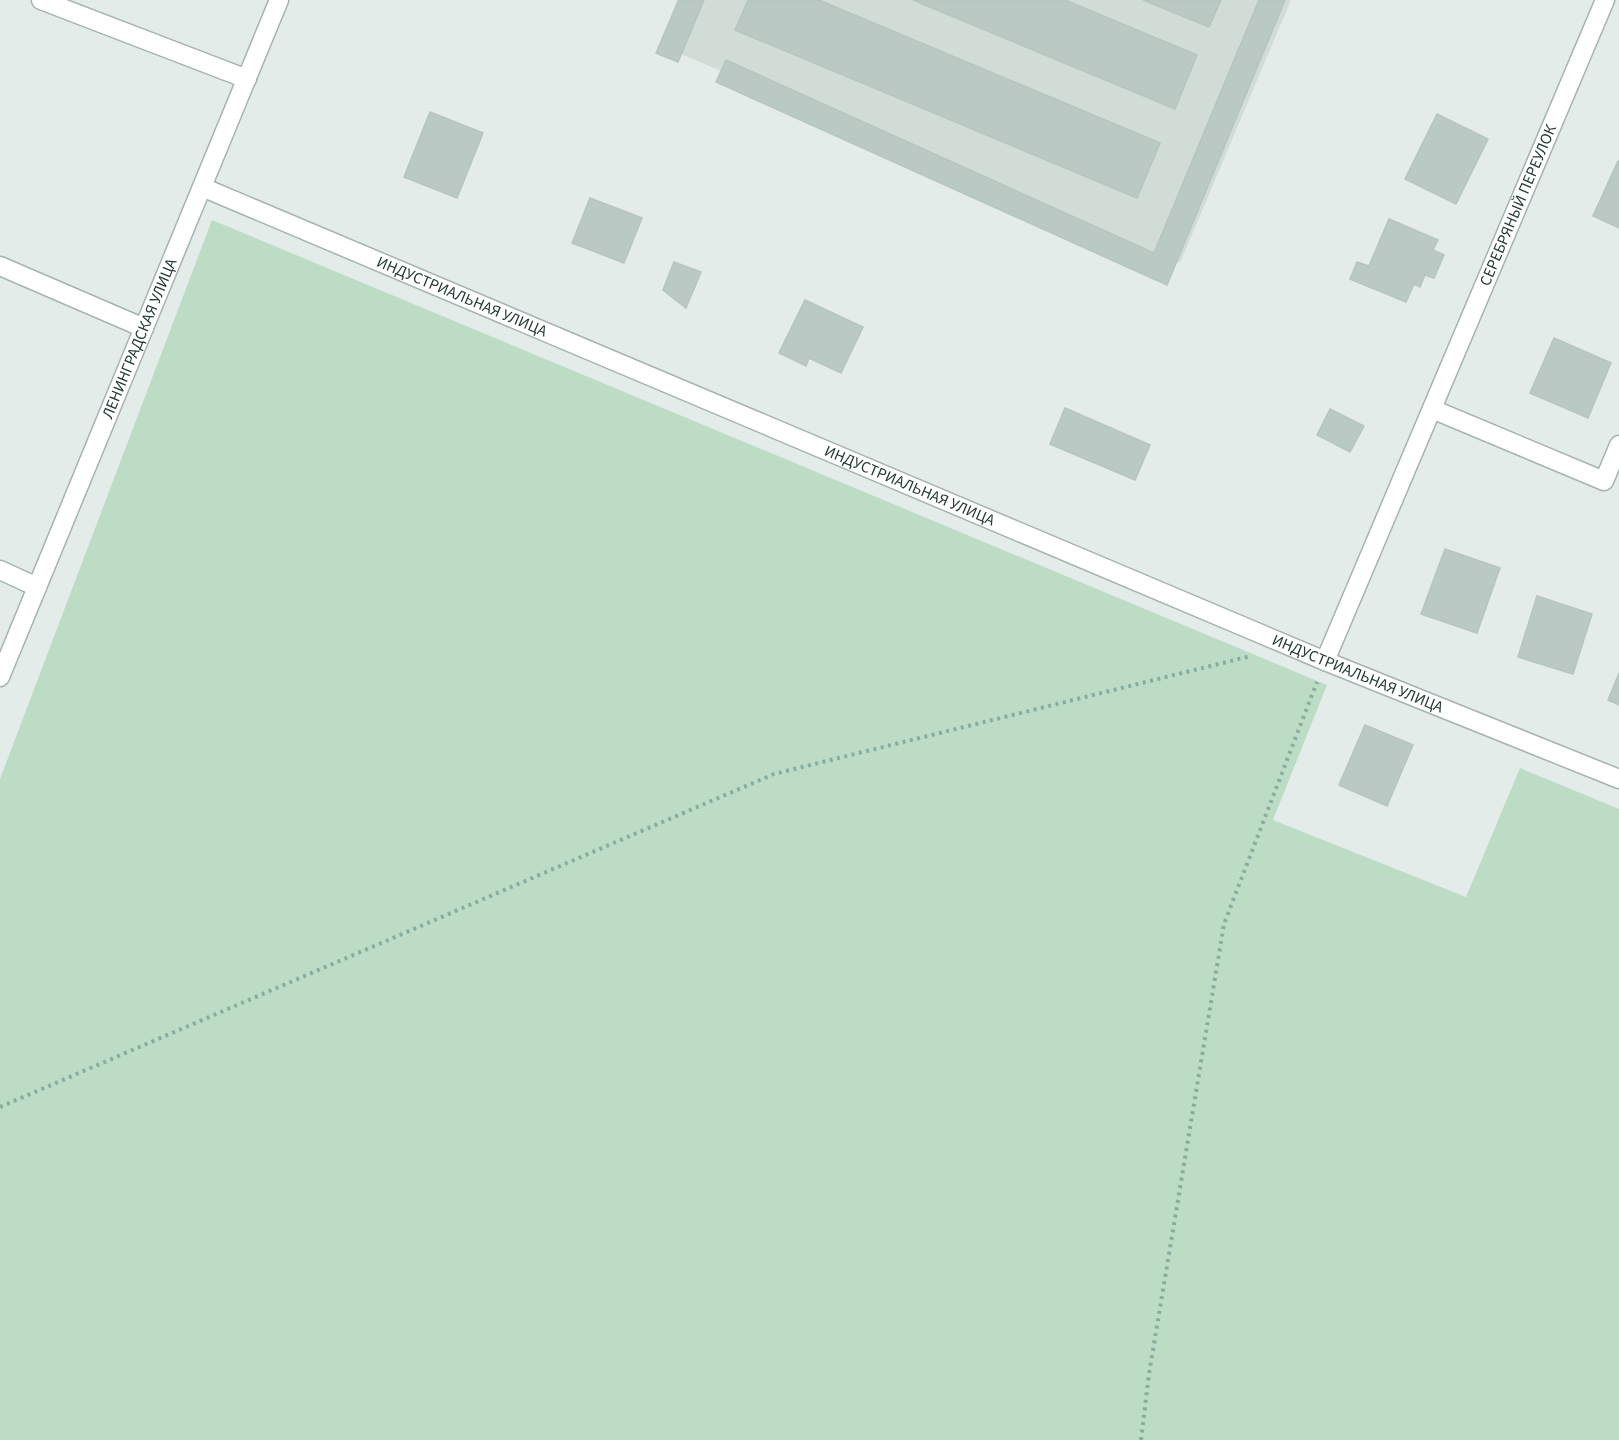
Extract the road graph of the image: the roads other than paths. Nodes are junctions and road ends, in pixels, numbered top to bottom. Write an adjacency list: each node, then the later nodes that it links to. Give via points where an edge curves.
1 (41, 0): 4 (street)
2 (279, 0): 4 (street, ЛЕНИНГРАДСКАЯ УЛИЦА)
3 (1605, 0): 8 (street, СЕРЕБРЯНЫЙ ПЕРЕУЛОК)
4 (247, 79): 5 (street, ЛЕНИНГРАДСКАЯ УЛИЦА)
5 (202, 187): 7 (street, ЛЕНИНГРАДСКАЯ УЛИЦА); 12 (street, ИНДУСТРИАЛЬНАЯ УЛИЦА)
6 (0, 266): 7 (street)
7 (144, 328): 11 (street, ЛЕНИНГРАДСКАЯ УЛИЦА)
8 (1432, 409): 9 (street, via 1604,482); 12 (street, СЕРЕБРЯНЫЙ ПЕРЕУЛОК)
9 (1619, 445)
10 (0, 570): 11 (street)
11 (37, 587): 13 (street, ЛЕНИНГРАДСКАЯ УЛИЦА)
12 (1325, 661): 14 (street, ИНДУСТРИАЛЬНАЯ УЛИЦА)
13 (0, 677)
14 (1619, 779)

